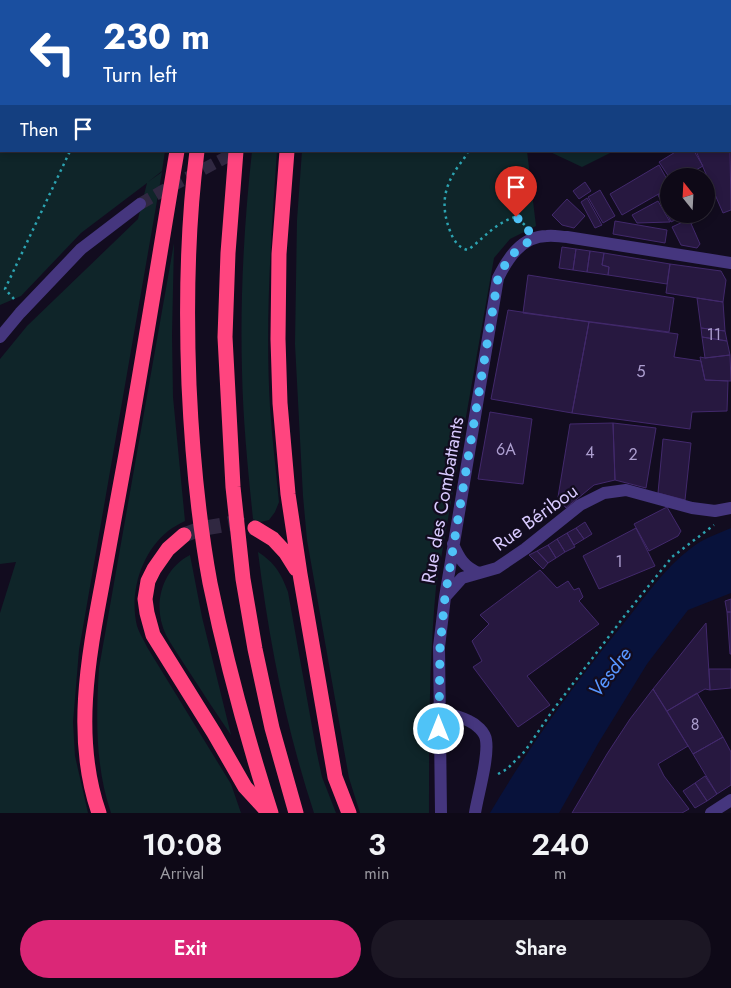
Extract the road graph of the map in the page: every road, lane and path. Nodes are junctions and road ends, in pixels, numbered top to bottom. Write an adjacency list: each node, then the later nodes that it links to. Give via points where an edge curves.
1 (70, 152): 10 (path, via 5,289)
2 (177, 152): 24 (highway, via 85,699 86,755)
3 (197, 152): 25 (highway, via 188,260 187,336 196,489 210,582 227,658)
4 (236, 152): 23 (highway, via 225,337 233,486 243,579 255,649 272,728)
5 (287, 152): 18 (highway, via 279,254 278,339 288,494)
6 (467, 152): 8 (path, via 449,180 445,193 446,221 455,241 468,250 507,219 516,217)
7 (140, 204): 10 (street, via 81,249)
8 (533, 239): 9 (street, via 567,237); 16 (street, Rue des Combattants, via 508,258 498,278)
9 (731, 263)
10 (25, 308): 11 (street)
11 (0, 337)
12 (731, 508): 17 (street, Rue Béribou, via 715,511 692,508 626,490 604,493 580,505 497,568)
13 (718, 523): 21 (path, via 672,557 648,585 525,751 507,769)
14 (255, 528): 18 (highway, via 273,538)
15 (184, 536): 25 (highway, via 168,549 148,581 146,613 152,635 245,787)
16 (453, 544): 17 (street, via 465,566); 19 (street, Rue des Combattants)
17 (479, 573): 19 (street, Rue Béribou, via 462,578)
18 (300, 574): 26 (highway, via 335,776)
19 (445, 597): 20 (street, Rue des Combattants)
20 (439, 712): 21 (street, via 468,720 485,736); 27 (street, Rue des Combattants)
21 (481, 782): 28 (street)
22 (731, 800): 29 (street)
23 (295, 809)
24 (98, 813)
25 (270, 813)
26 (349, 813)
27 (441, 813)
28 (475, 813)
29 (711, 813)

